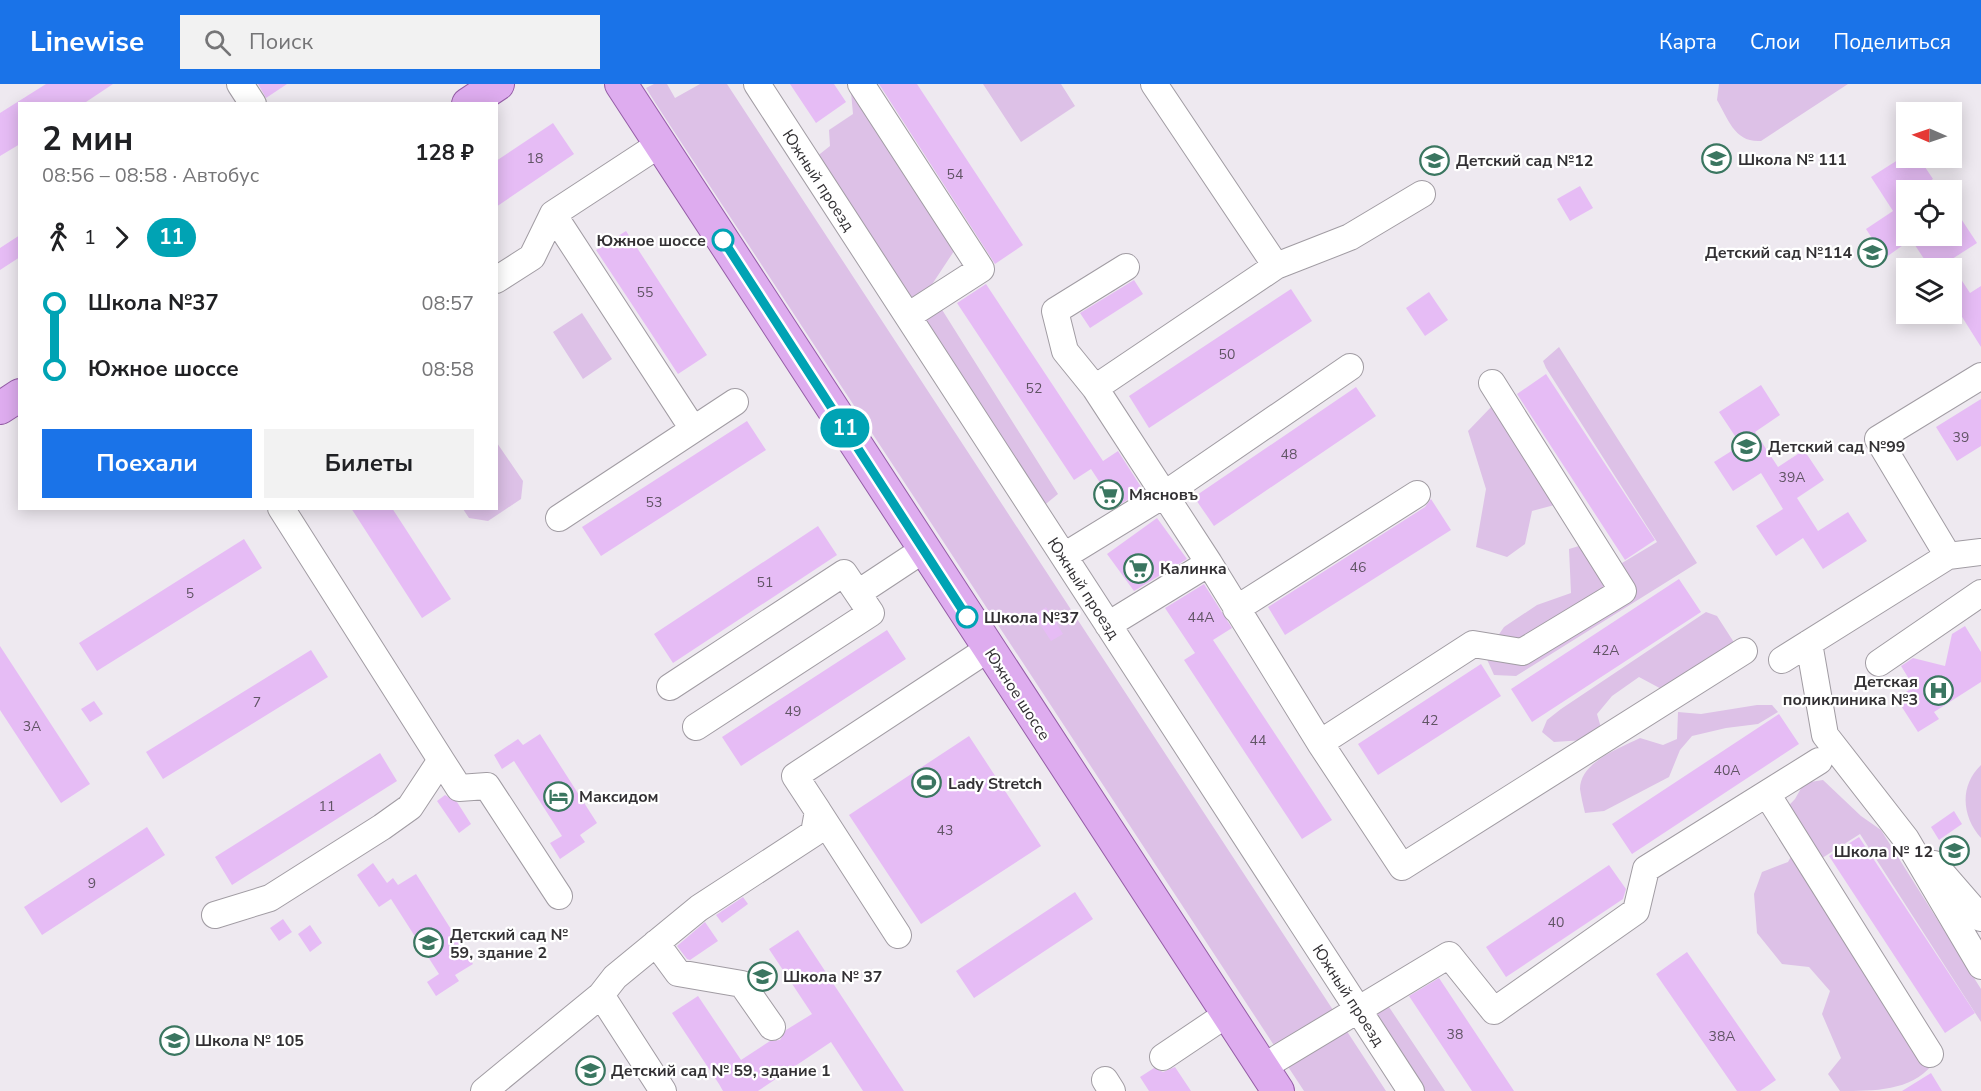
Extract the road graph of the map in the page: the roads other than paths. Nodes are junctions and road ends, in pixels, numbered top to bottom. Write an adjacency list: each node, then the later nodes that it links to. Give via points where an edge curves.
1 (240, 84): 7 (street)
2 (498, 84): 8 (main road)
3 (621, 84): 9 (main road, Южное шоссе)
4 (757, 84): 15 (street, Южный проезд)
5 (861, 84): 15 (street, via 981,269)
6 (1154, 84): 12 (street)
7 (252, 102)
8 (471, 102)
9 (660, 144): 11 (street); 28 (main road, Южное шоссе)
10 (1422, 194): 12 (street, via 1350,237)
11 (554, 214): 14 (street, via 532,257); 23 (street)
12 (1276, 266): 19 (street)
13 (1126, 267): 19 (street, via 1055,311 1065,351)
14 (498, 279)
15 (908, 316): 30 (street, Южный проезд)
16 (1350, 367): 24 (street)
17 (1981, 376): 29 (street, via 1878,440)
18 (1492, 383): 44 (street, via 1623,591 1522,652 1473,644)
19 (1095, 388): 24 (street)
20 (18, 396): 22 (main road)
21 (735, 402): 23 (street)
22 (0, 408)
23 (693, 429): 27 (street)
24 (1165, 494): 30 (street); 31 (street)
25 (1417, 494): 35 (street)
26 (283, 510): 45 (street)
27 (559, 518)
28 (923, 550): 33 (street); 38 (main road, Южное шоссе)
29 (1966, 554): 32 (street); 37 (street)
30 (1064, 556): 36 (street, Южный проезд)
31 (1209, 563): 35 (street); 36 (street)
32 (1981, 585)
33 (858, 593): 42 (street, via 844,573); 43 (street, via 871,613)
34 (1981, 593): 41 (street)
35 (1236, 609): 44 (street)
36 (1108, 625): 57 (street, Южный проезд)
37 (1809, 643): 40 (street); 49 (street, via 1825,735)
38 (988, 649): 48 (street, via 795,776); 58 (main road, Южное шоссе)
39 (1744, 651): 44 (street, via 1402,867)
40 (1782, 660)
41 (1879, 663)
42 (670, 687)
43 (696, 728)
44 (1320, 743)
45 (441, 760): 50 (street, via 459,788 487,786); 51 (street, via 410,807 382,827 270,898)
46 (1819, 761): 47 (street)
47 (1767, 794): 57 (street, via 1646,869 1636,911 1494,1011 1449,955); 60 (street)
48 (818, 811): 53 (street); 54 (street, via 814,832 699,908)
49 (1906, 839): 52 (street, via 1922,850); 55 (street)
50 (559, 896)
51 (215, 915)
52 (1981, 918)
53 (898, 935)
54 (656, 943): 56 (street, via 615,977); 59 (street, via 678,973 742,984)
55 (1981, 966)
56 (601, 995): 63 (street); 64 (street)
57 (1359, 1011): 62 (street); 65 (street, Южный проезд)
58 (1227, 1014): 61 (street); 62 (main road, Южное шоссе)
59 (772, 1027)
60 (1930, 1054)
61 (1162, 1057)
62 (1270, 1079)
63 (484, 1091)
64 (663, 1091)
65 (1411, 1091)

